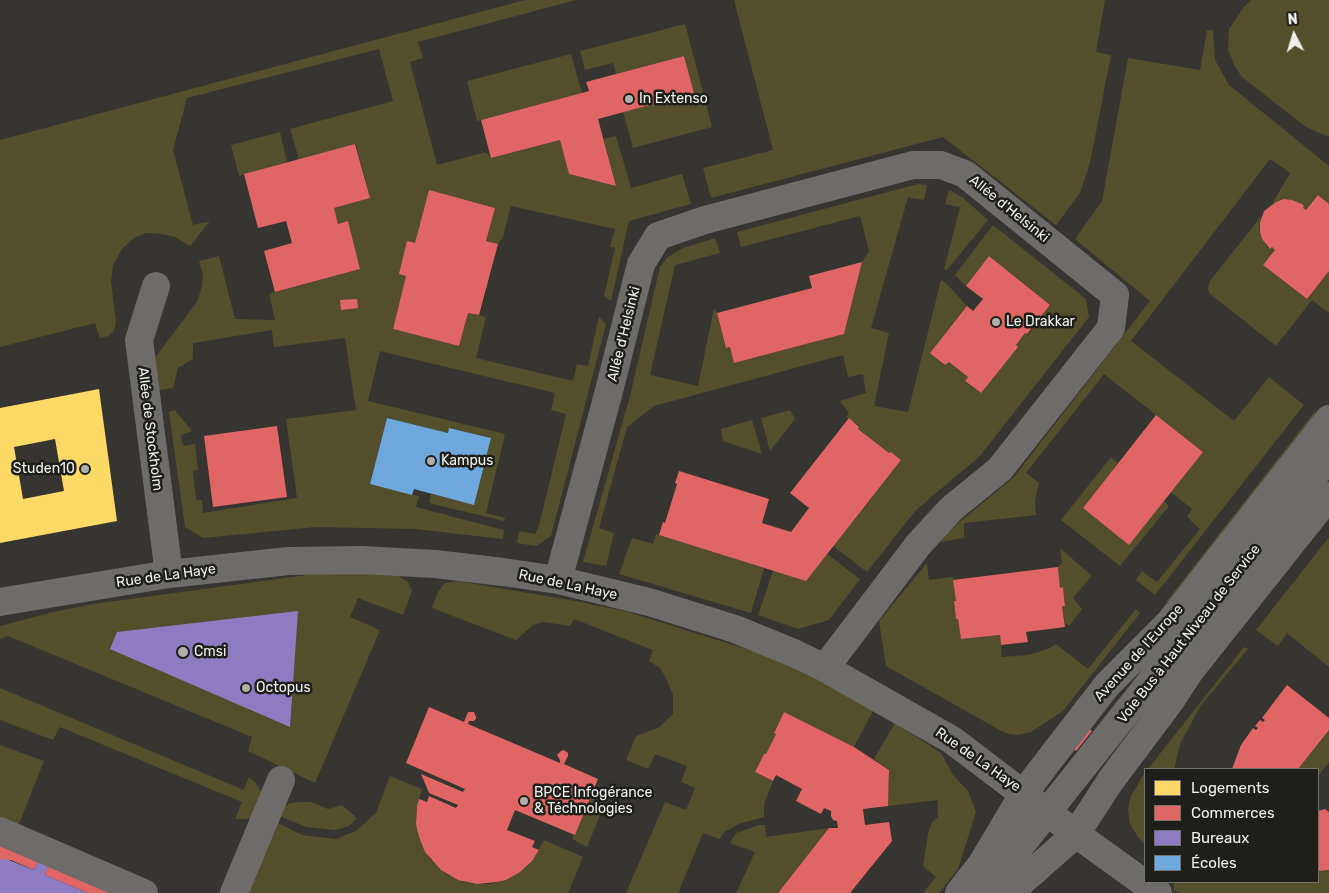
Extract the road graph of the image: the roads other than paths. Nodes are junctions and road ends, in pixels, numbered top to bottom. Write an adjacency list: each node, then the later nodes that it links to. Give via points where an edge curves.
1 (156, 286): 5 (street, Allée de Stockholm, via 138,340)
2 (1329, 419): 10 (street, Avenue de l'Europe, via 1170,622 1107,685)
3 (1329, 457): 11 (street, Voie Bus à Haut Niveau de Service)
4 (1329, 496): 13 (street, via 1190,671)
5 (169, 574): 6 (street, Rue de La Haye, via 288,561 362,560 444,565); 7 (street, Rue de La Haye)
6 (558, 580): 8 (street, Rue de La Haye, via 649,602 736,629); 8 (street, Allée d'Helsinki, via 641,264 658,236 913,164 941,165 966,174 1115,295 1111,328 1000,469 951,510 918,545)
7 (0, 602)
8 (825, 668): 10 (street, Rue de La Haye, via 952,740)
9 (281, 780): 17 (street)
10 (1024, 792): 11 (street, Rue de La Haye); 18 (street, Avenue de l'Europe, via 981,866)
11 (1048, 811): 13 (street, Rue de La Haye); 19 (street)
12 (0, 831): 16 (street)
13 (1076, 834): 14 (street, Rue de La Haye); 20 (street)
14 (1144, 883)
15 (1144, 883): 21 (street, Rue de La Haye)
16 (144, 893)
17 (234, 893)
18 (959, 893)
19 (984, 893)
20 (1009, 893)
21 (1158, 893)

